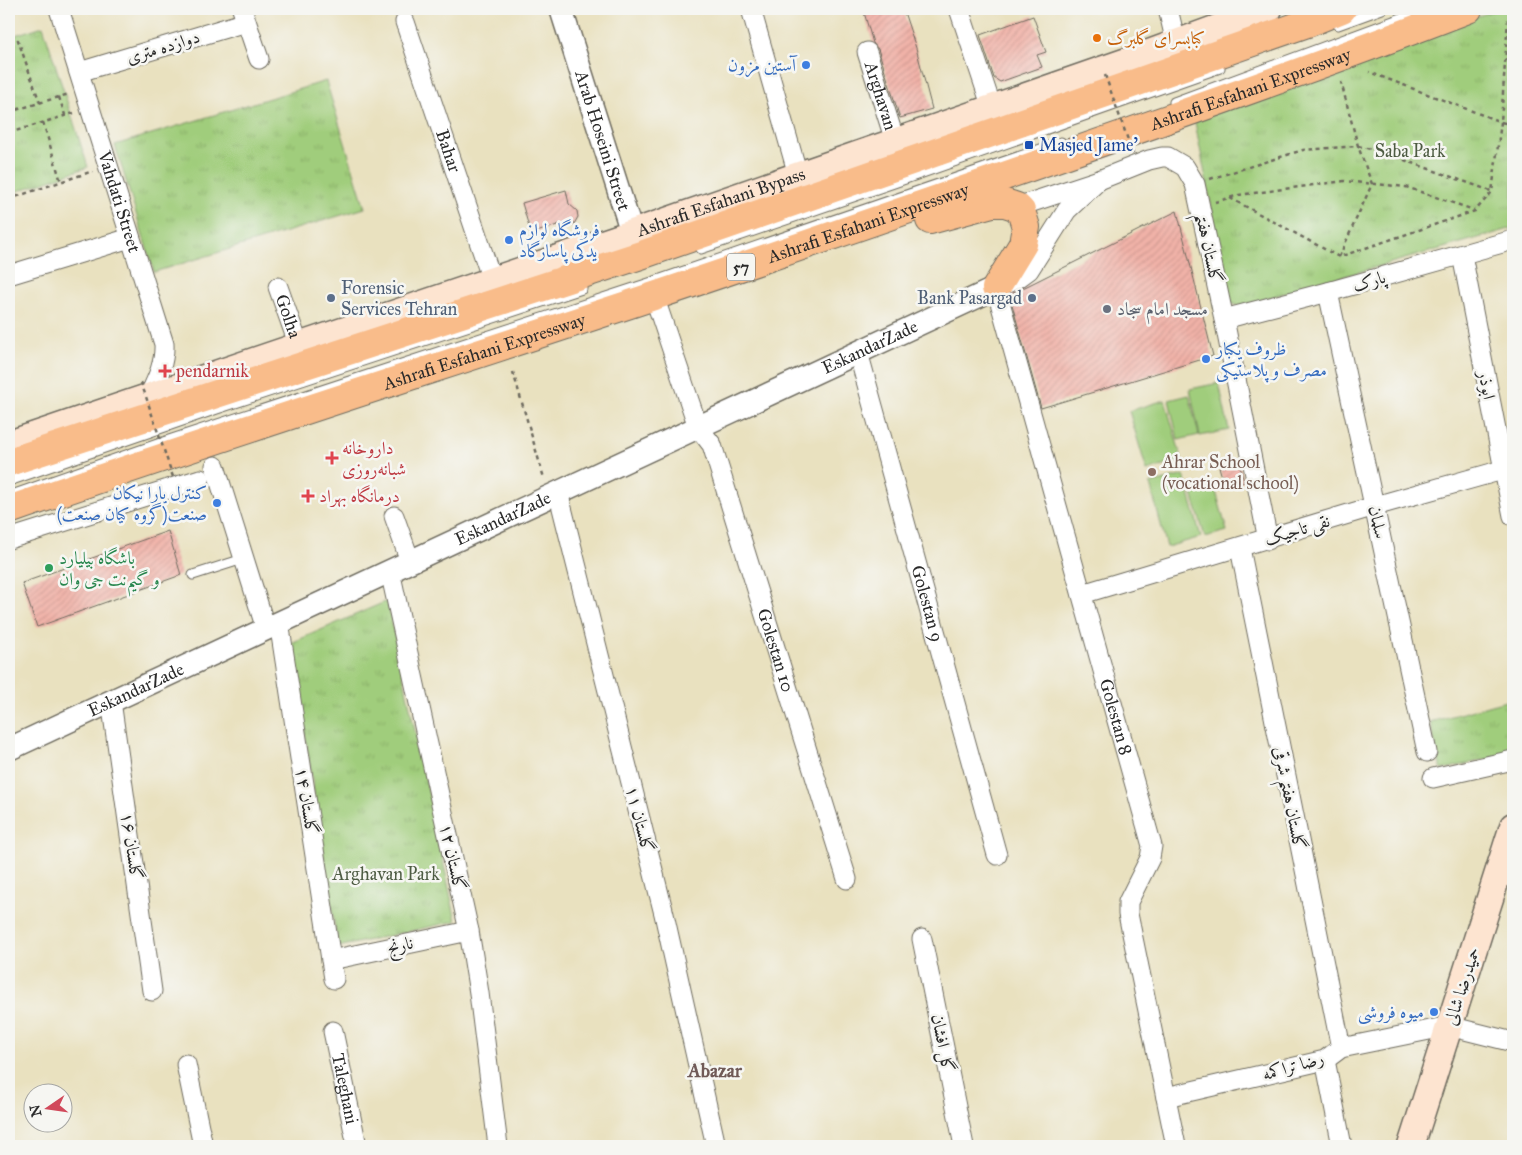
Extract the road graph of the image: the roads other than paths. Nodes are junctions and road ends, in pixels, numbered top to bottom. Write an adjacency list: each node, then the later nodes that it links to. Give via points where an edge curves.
1 (59, 9): 18 (street, Vahdati Street)
2 (561, 9): 28 (street, Arab Hoseini Street)
3 (577, 9): 28 (street, Arab Hoseini Street)
4 (751, 9): 23 (street)
5 (959, 9): 20 (street)
6 (1168, 9): 14 (street)
7 (1269, 9): 14 (main road, Ashrafi Esfahani Bypass)
8 (1382, 9): 12 (lane)
9 (1426, 9): 19 (lane)
10 (1468, 9): 26 (highway, Ashrafi Esfahani Expressway / 57, via 1160,122)
11 (244, 15): 16 (street); 18 (street, دوازده متری)
12 (1336, 18): 28 (highway, via 1300,25)
13 (405, 22): 33 (street, Bahar)
14 (1176, 43): 20 (main road, Ashrafi Esfahani Bypass)
15 (866, 52): 22 (street, Arghavan)
16 (259, 59)
17 (1229, 64): 30 (lane, via 894,184)
18 (81, 81): 27 (street, Vahdati Street)
19 (1163, 106)
20 (992, 108): 22 (main road, Ashrafi Esfahani Bypass)
21 (1066, 140): 51 (lane)
22 (895, 142): 23 (main road, Ashrafi Esfahani Bypass)
23 (798, 175): 28 (main road, Ashrafi Esfahani Bypass)
24 (1099, 180): 25 (street, گلستان هفتم); 36 (street, via 1067,210 1028,270); 39 (street, گلستان هفتم, via 1149,160 1168,157 1185,167 1195,184)
25 (1017, 207): 26 (highway, via 992,203 899,229); 36 (highway, via 1025,218 1026,236)
26 (847, 231): 38 (highway, Ashrafi Esfahani Expressway / 57)
27 (130, 238): 32 (street); 42 (street, Vahdati Street, via 164,344)
28 (640, 239): 33 (main road, Ashrafi Esfahani Bypass); 42 (highway)
29 (1513, 240): 31 (street, پارک)
30 (695, 251)
31 (1462, 254): 37 (street, پارک); 47 (street, ابوذر)
32 (9, 275)
33 (492, 280): 40 (main road, Ashrafi Esfahani Bypass)
34 (592, 285): 49 (lane)
35 (278, 287): 40 (street, Golha)
36 (996, 288): 41 (street, EskandarZade); 63 (street, Golestan 8)
37 (1328, 292): 39 (street, پارک); 52 (street, سلمان)
38 (654, 296): 43 (street, Golestan 10); 53 (highway, Ashrafi Esfahani Expressway / 57)
39 (1224, 319): 57 (street, گلستان هفتم)
40 (299, 346): 42 (main road, Ashrafi Esfahani Bypass)
41 (858, 352): 43 (street, EskandarZade); 71 (street, Golestan 9)
42 (160, 393): 44 (main road, Ashrafi Esfahani Bypass); 45 (highway)
43 (698, 427): 50 (street, EskandarZade); 72 (street, Golestan 10, via 712,445)
44 (9, 444)
45 (9, 462)
46 (215, 466): 59 (street, گلستان ۱۴)
47 (1508, 469): 52 (street, نقی تاجیک); 55 (street, ابوذر)
48 (200, 479): 56 (street)
49 (9, 481)
50 (554, 494): 60 (street, EskandarZade); 88 (street, گلستان ۱۱, via 664,914)
51 (9, 496)
52 (1375, 506): 57 (street, نقی تاجیک); 67 (street, سلمان)
53 (9, 510)
54 (394, 516): 60 (street)
55 (1513, 516)
56 (9, 539)
57 (1268, 540): 58 (street, نقی تاجیک)
58 (1240, 548): 63 (street, نقی تاجیک); 81 (street, گلستان هفتم شرقی)
59 (244, 559): 62 (lane); 64 (street, گلستان ۱۴)
60 (410, 561): 61 (street, EskandarZade)
61 (390, 571): 64 (street, EskandarZade); 73 (street, گلستان ۱۲)
62 (193, 575)
63 (1082, 594): 84 (street, Golestan 8, via 1152,846 1150,858 1128,902 1128,914)
64 (272, 626): 65 (street, EskandarZade); 75 (street, گلستان ۱۴)
65 (111, 701): 66 (street, EskandarZade); 77 (street, گلستان ۱۶)
66 (9, 749)
67 (1427, 752)
68 (1513, 760): 69 (street)
69 (1432, 778)
70 (1513, 826): 78 (main road, حمیدرضا شالی)
71 (997, 855)
72 (847, 879)
73 (469, 931): 75 (street, نارنج); 87 (street, گلستان ۱۲)
74 (922, 939): 89 (street, گل افشان)
75 (331, 960): 76 (street, گلستان ۱۴)
76 (334, 979)
77 (152, 991)
78 (1449, 1026): 80 (street); 81 (street, رضا تراکمه); 92 (main road, حمیدرضا شالی)
79 (333, 1031): 86 (street, Taleghani)
80 (1513, 1042)
81 (1341, 1048): 82 (street, رضا تراکمه)
82 (1325, 1060): 84 (street, رضا تراکمه); 91 (street)
83 (186, 1064): 85 (street)
84 (1166, 1096): 90 (street, Golestan 8)
85 (203, 1146)
86 (356, 1146)
87 (498, 1146)
88 (716, 1146)
89 (964, 1146)
90 (1176, 1146)
91 (1342, 1146)
92 (1411, 1146)

